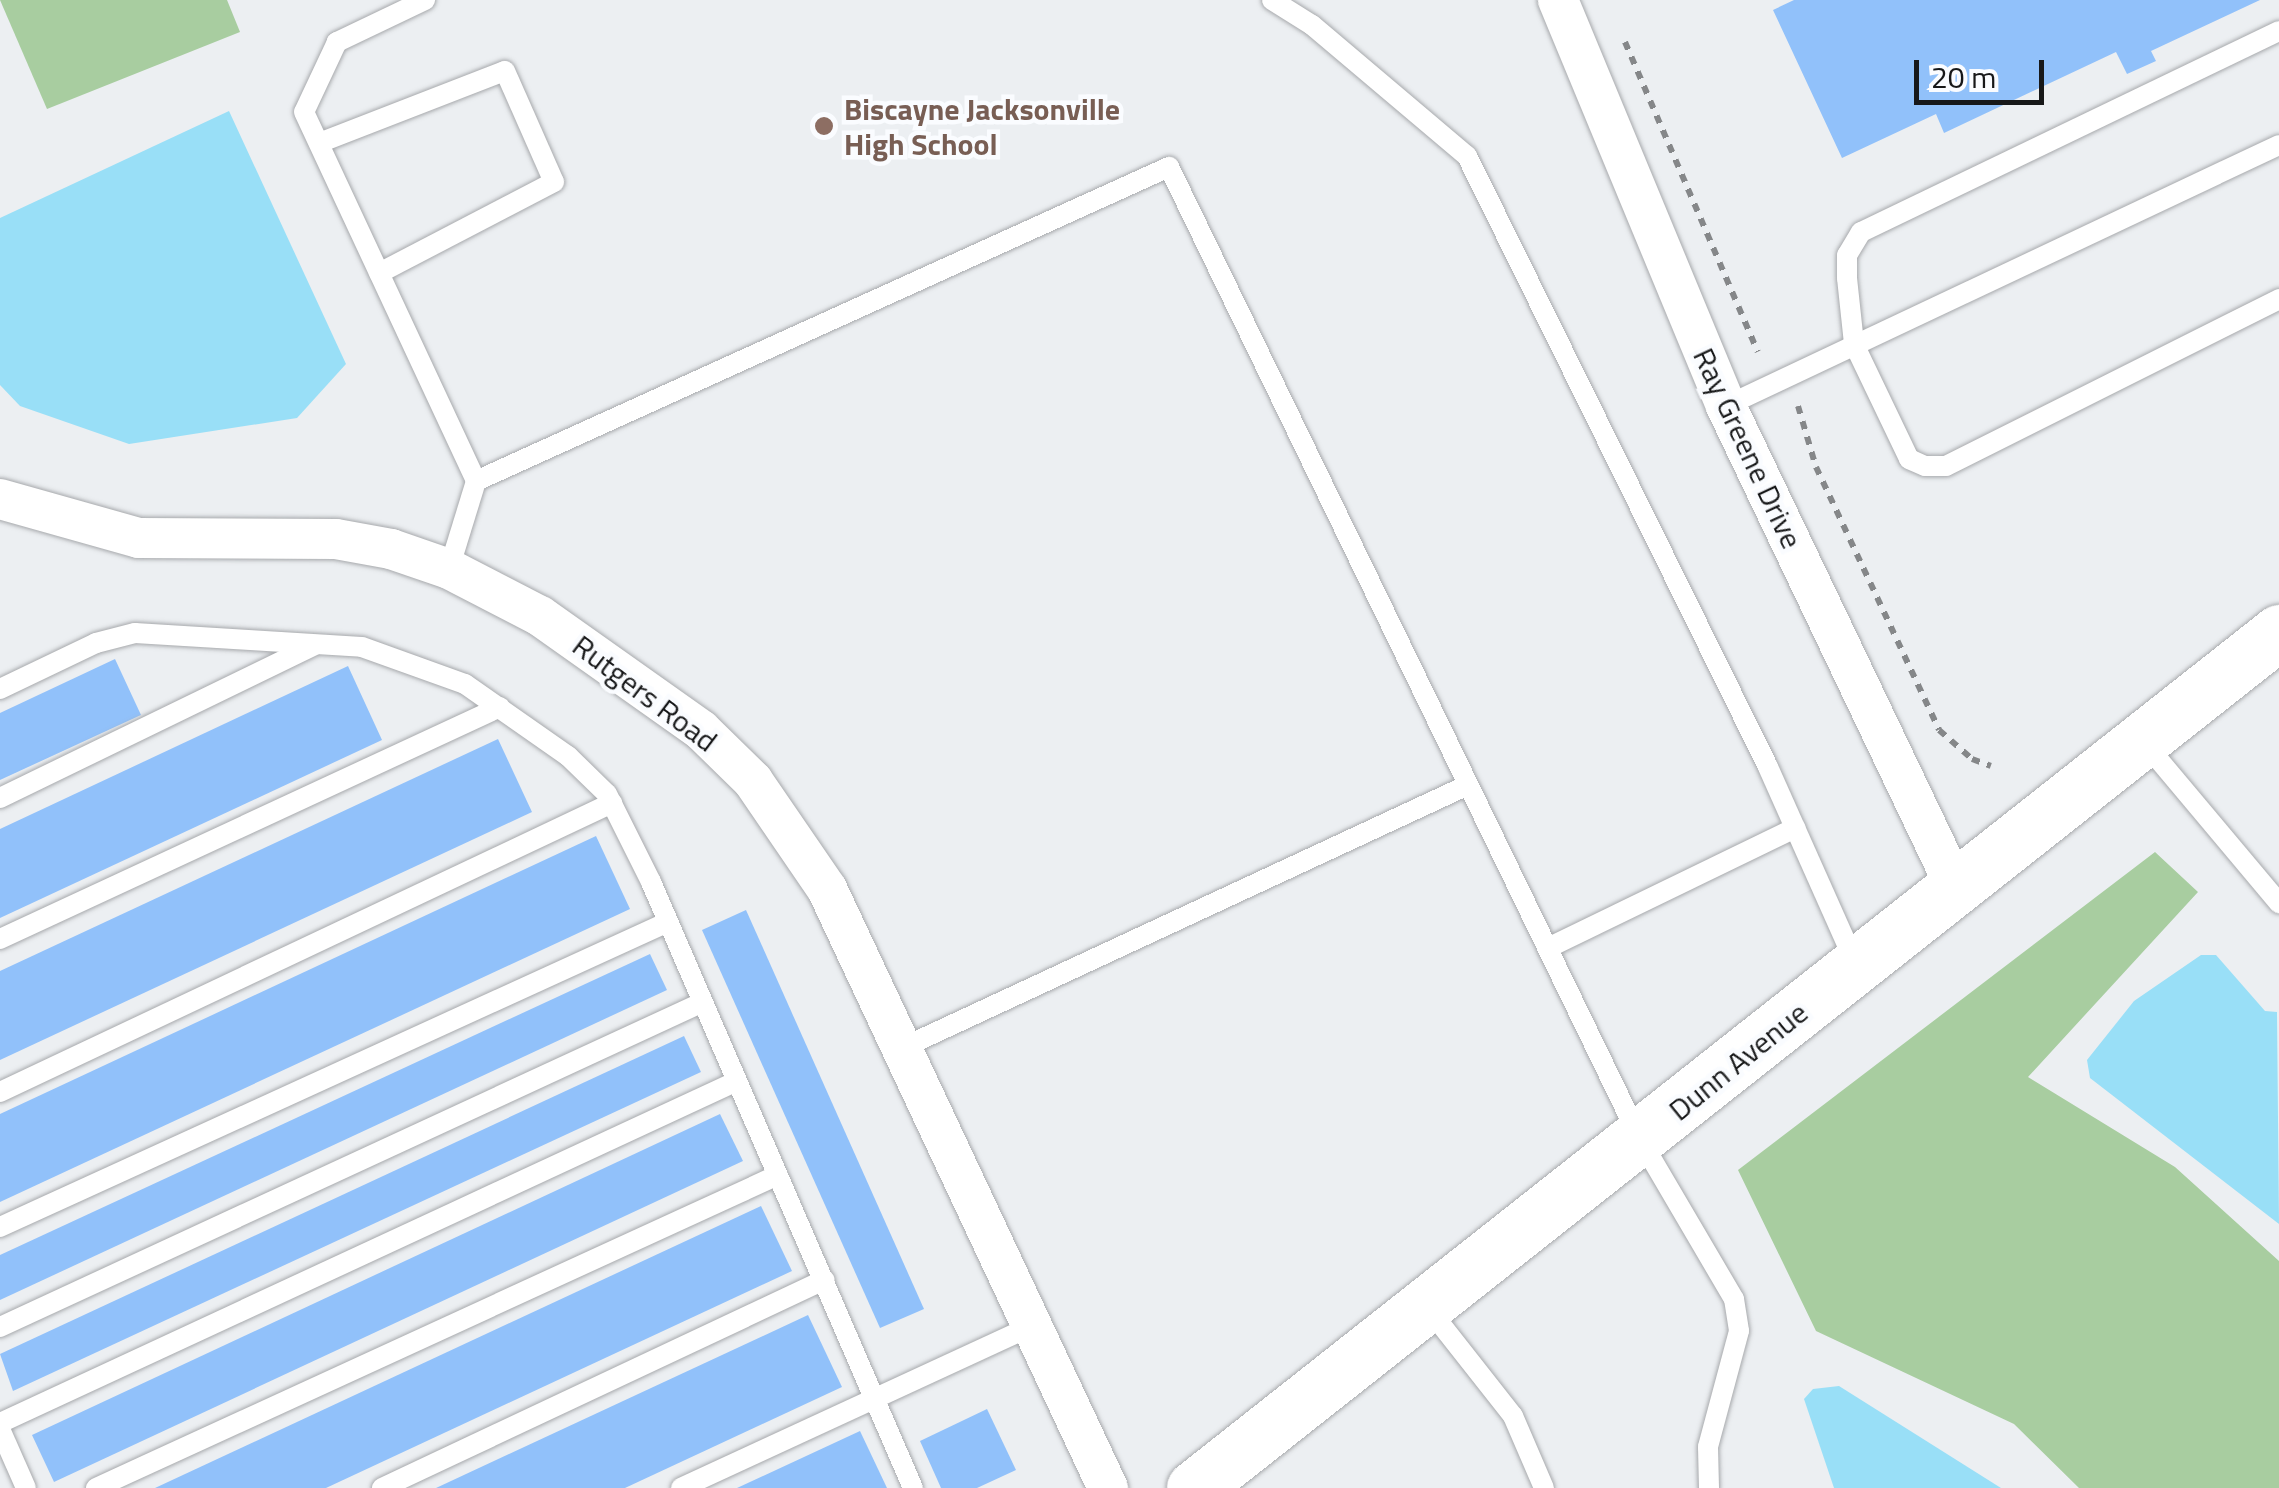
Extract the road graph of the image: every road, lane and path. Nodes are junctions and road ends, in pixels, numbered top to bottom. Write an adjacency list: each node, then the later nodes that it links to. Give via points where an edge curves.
1 (426, 0): 6 (lane, via 337,42 304,112)
2 (1272, 0): 26 (lane, via 1312,25 1467,156)
3 (1558, 0): 13 (street, Ray Greene Drive)
4 (1619, 28): 11 (path)
5 (2279, 30): 10 (lane, via 1861,232 1848,254)
6 (319, 143): 8 (lane); 8 (lane, via 504,71 554,182)
7 (2279, 146): 10 (lane)
8 (380, 273): 14 (lane)
9 (2279, 300): 10 (lane, via 1946,466 1909,459)
10 (1854, 344): 13 (lane)
11 (1758, 352)
12 (1798, 405): 22 (path, via 1816,467 1939,730 1972,759)
13 (1726, 406): 27 (street, Ray Greene Drive)
14 (476, 482): 16 (lane); 23 (lane, via 1170,167)
15 (0, 499): 16 (street, Rutgers Road, via 139,538 336,539)
16 (449, 569): 34 (street, Rutgers Road, via 556,627 701,730 753,781 827,889)
17 (2279, 632): 21 (main road, Dunn Avenue)
18 (317, 644): 19 (lane, via 135,633 96,643); 20 (lane, via 362,647 417,663); 24 (lane)
19 (0, 689)
20 (500, 707): 25 (lane, via 568,756); 30 (lane)
21 (2142, 740): 27 (main road, Dunn Avenue); 28 (lane)
22 (1991, 766)
23 (1468, 784): 31 (lane); 34 (lane)
24 (0, 798)
25 (612, 804): 29 (lane); 36 (lane)
26 (1795, 828): 31 (lane); 32 (lane)
27 (1956, 888): 32 (main road, Dunn Avenue)
28 (2279, 903)
29 (668, 922): 33 (lane); 39 (lane)
30 (0, 939)
31 (1548, 948): 37 (lane)
32 (1857, 966): 37 (main road, Dunn Avenue)
33 (703, 1002): 35 (lane); 43 (lane)
34 (900, 1049): 42 (street, Rutgers Road)
35 (738, 1080): 38 (lane); 45 (lane)
36 (0, 1092)
37 (1640, 1139): 41 (main road, Dunn Avenue); 54 (lane, via 1734,1299 1739,1331 1708,1448)
38 (778, 1174): 40 (lane); 47 (lane)
39 (0, 1227)
40 (825, 1280): 44 (lane); 48 (lane)
41 (1428, 1308): 52 (main road, Dunn Avenue); 53 (lane, via 1513,1416)
42 (1033, 1325): 44 (lane); 51 (street, Rutgers Road)
43 (0, 1327)
44 (876, 1398): 49 (lane); 50 (lane)
45 (0, 1426): 46 (lane)
46 (26, 1488)
47 (96, 1488)
48 (382, 1488)
49 (680, 1488)
50 (913, 1488)
51 (1108, 1488)
52 (1194, 1488)
53 (1544, 1488)
54 (1709, 1488)

